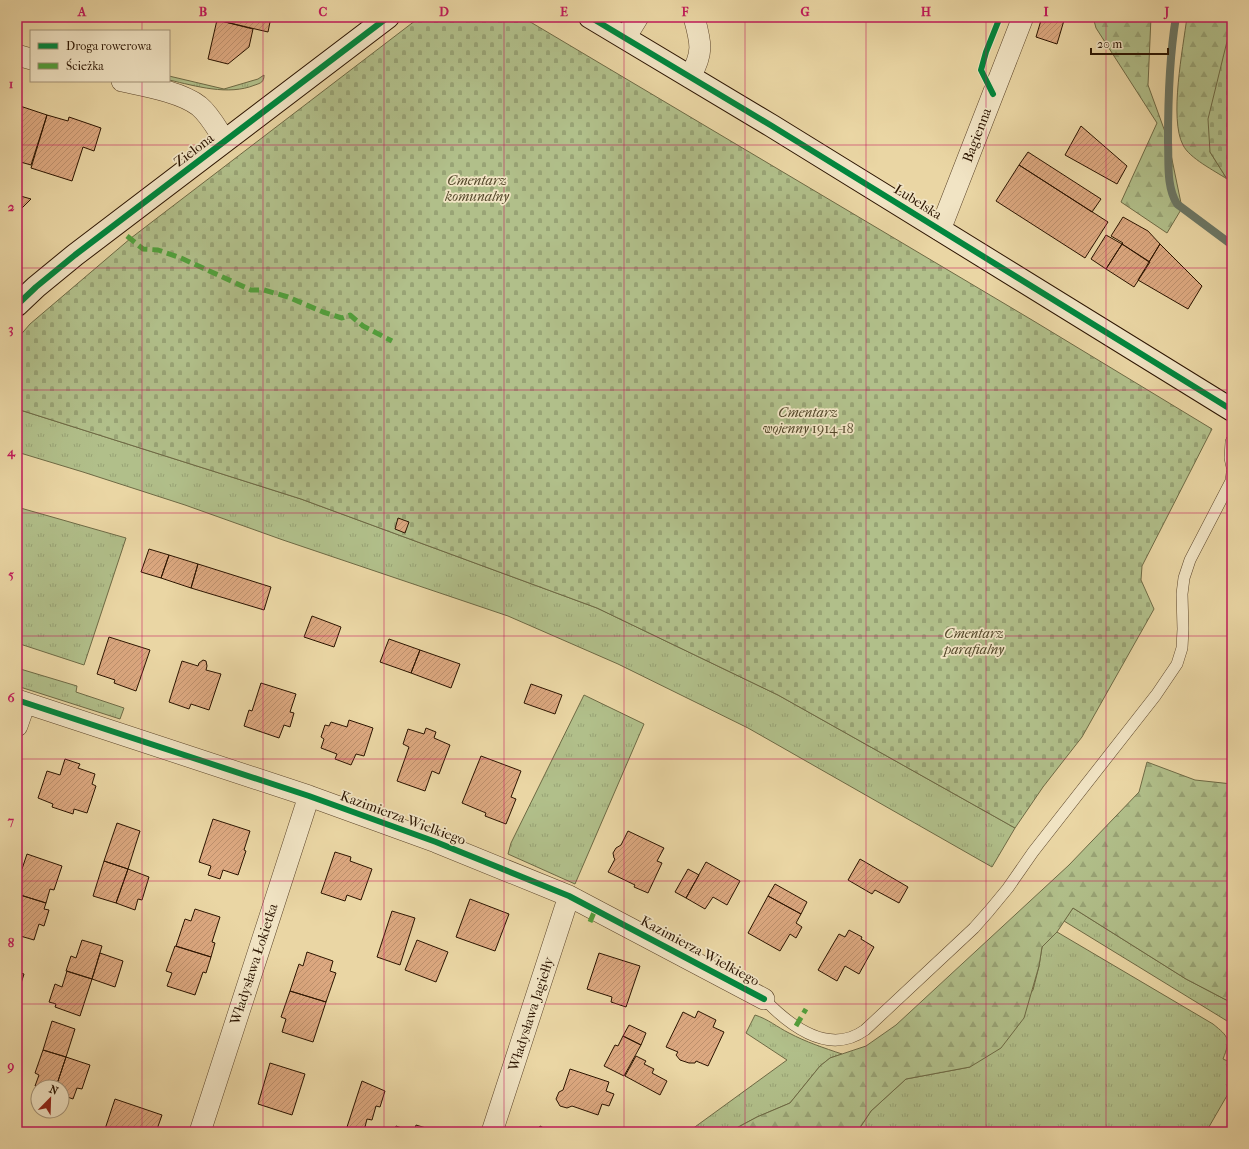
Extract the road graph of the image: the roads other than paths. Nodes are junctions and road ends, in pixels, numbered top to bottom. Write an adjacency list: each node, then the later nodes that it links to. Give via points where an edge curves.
1 (388, 17): 11 (street, Zielona)
2 (590, 17): 6 (street, Lubelska)
3 (638, 17): 6 (street)
4 (694, 17): 9 (street, via 700,54)
5 (1023, 17): 12 (street, Bagienna)
6 (625, 38): 9 (street, Lubelska)
7 (17, 55): 8 (street)
8 (30, 59)
9 (690, 77): 12 (street, Lubelska)
10 (126, 82): 11 (street, via 166,92 198,105)
11 (225, 141): 13 (street, Zielona, via 75,255)
12 (940, 230): 14 (street, Lubelska)
13 (17, 305)
14 (1232, 410)
15 (1232, 440): 16 (lane)
16 (1232, 468)
17 (1232, 473): 22 (lane, via 1231,481 1190,560 1184,578 1183,640 1177,664 1156,695 974,928 865,1030 849,1039 837,1041 814,1036 781,1015)
18 (21, 701): 19 (street); 20 (street, Kazimierza Wielkiego)
19 (17, 726)
20 (308, 796): 21 (street, Kazimierza Wielkiego, via 436,842); 23 (street, Władysława Łokietka)
21 (569, 896): 22 (street, Kazimierza Wielkiego); 24 (street, Władysława Jagiełły)
22 (764, 999)
23 (200, 1132)
24 (492, 1132)

